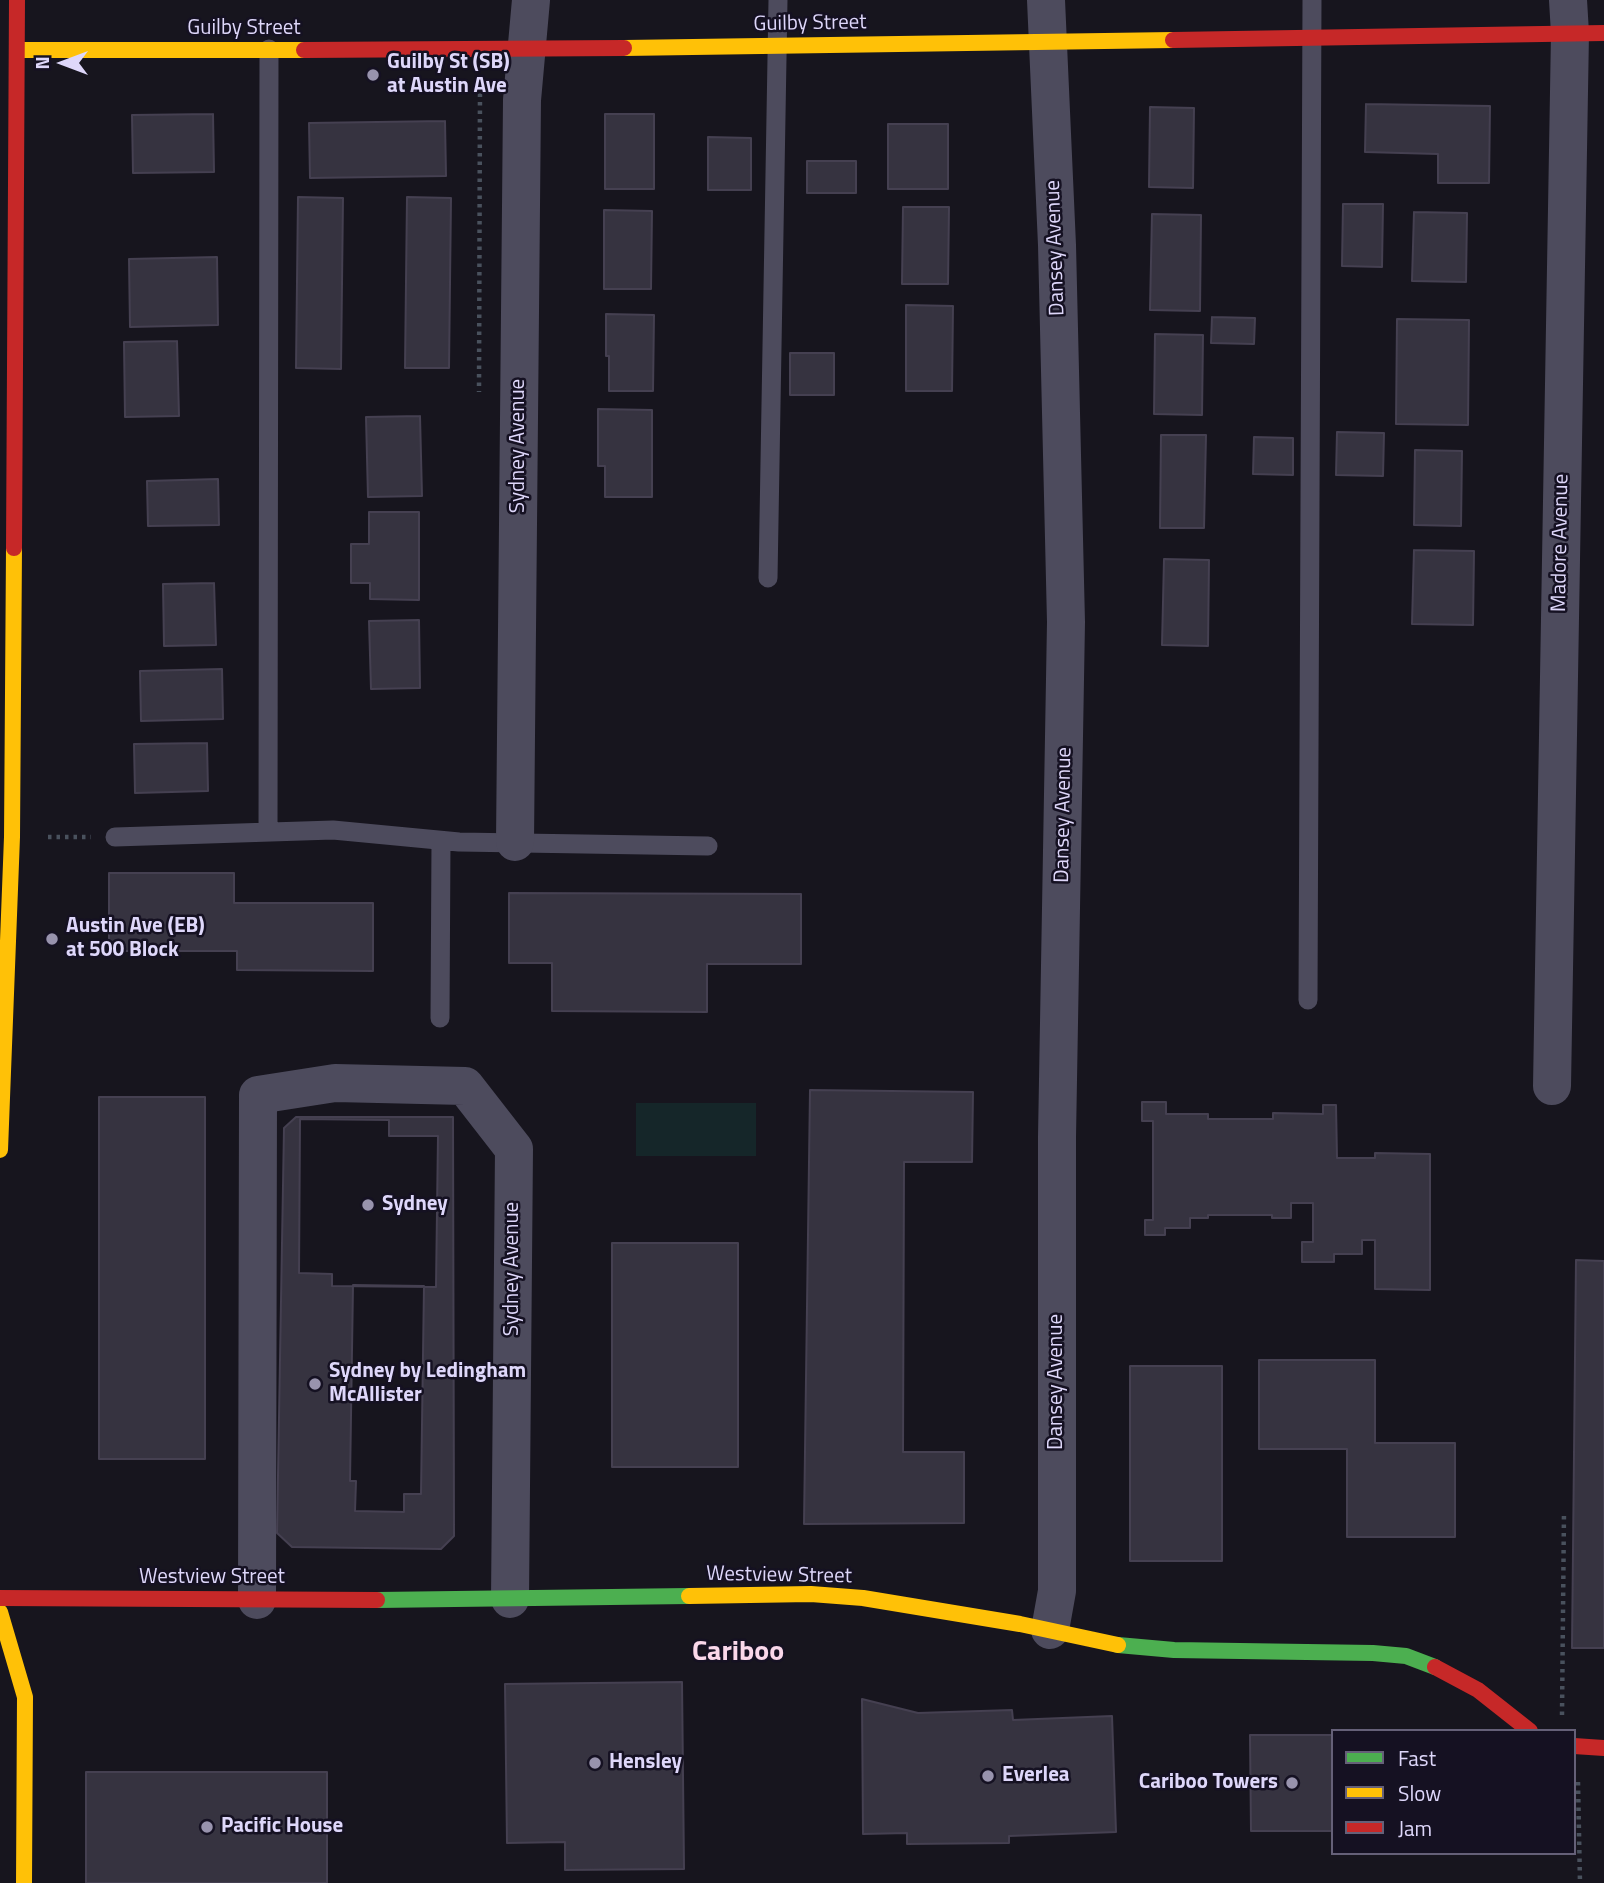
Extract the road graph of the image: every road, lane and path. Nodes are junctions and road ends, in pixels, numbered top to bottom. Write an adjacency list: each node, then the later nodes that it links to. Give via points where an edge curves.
1 (17, 0): 11 (street)
2 (531, 0): 12 (street, Sydney Avenue)
3 (778, 0): 9 (lane)
4 (1046, 0): 8 (street, Dansey Avenue)
5 (1312, 0): 7 (lane)
6 (1581, 22): 7 (street, Guilby Street); 25 (street, Madore Avenue)
7 (1312, 37): 8 (street, Guilby Street); 22 (lane)
8 (1047, 42): 9 (street, Guilby Street); 32 (street, Dansey Avenue, via 1066,622 1057,1151 1056,1591)
9 (778, 46): 12 (street, Guilby Street); 15 (lane)
10 (270, 49): 11 (street, Guilby Street); 12 (street, Guilby Street); 16 (lane)
11 (17, 50): 17 (street)
12 (527, 50): 20 (street, Sydney Avenue, via 522,100)
13 (467, 88): 14 (path, via 480,88)
14 (479, 392)
15 (768, 578)
16 (268, 831): 18 (lane); 19 (lane, via 333,830)
17 (12, 837): 18 (path); 24 (street)
18 (115, 837)
19 (441, 841): 20 (lane); 23 (lane)
20 (515, 842): 21 (lane)
21 (708, 846)
22 (1308, 1000)
23 (440, 1018)
24 (3, 1023): 26 (street)
25 (1552, 1086)
26 (0, 1150)
27 (1564, 1511): 33 (path)
28 (0, 1598): 30 (street, Westview Street)
29 (510, 1599): 30 (street, Westview Street); 30 (street, Sydney Avenue, via 514,1149 465,1086 335,1083 258,1095); 32 (street, Westview Street, via 811,1594 908,1604)
30 (257, 1600)
31 (0, 1612): 38 (street, via 25,1697)
32 (1050, 1630): 34 (street, Westview Street, via 1123,1646 1174,1650 1406,1656 1455,1676)
33 (1562, 1716)
34 (1527, 1729)
35 (1576, 1746): 36 (street)
36 (1604, 1748)
37 (1579, 1790): 39 (path)
38 (24, 1883)
39 (1580, 1883)

